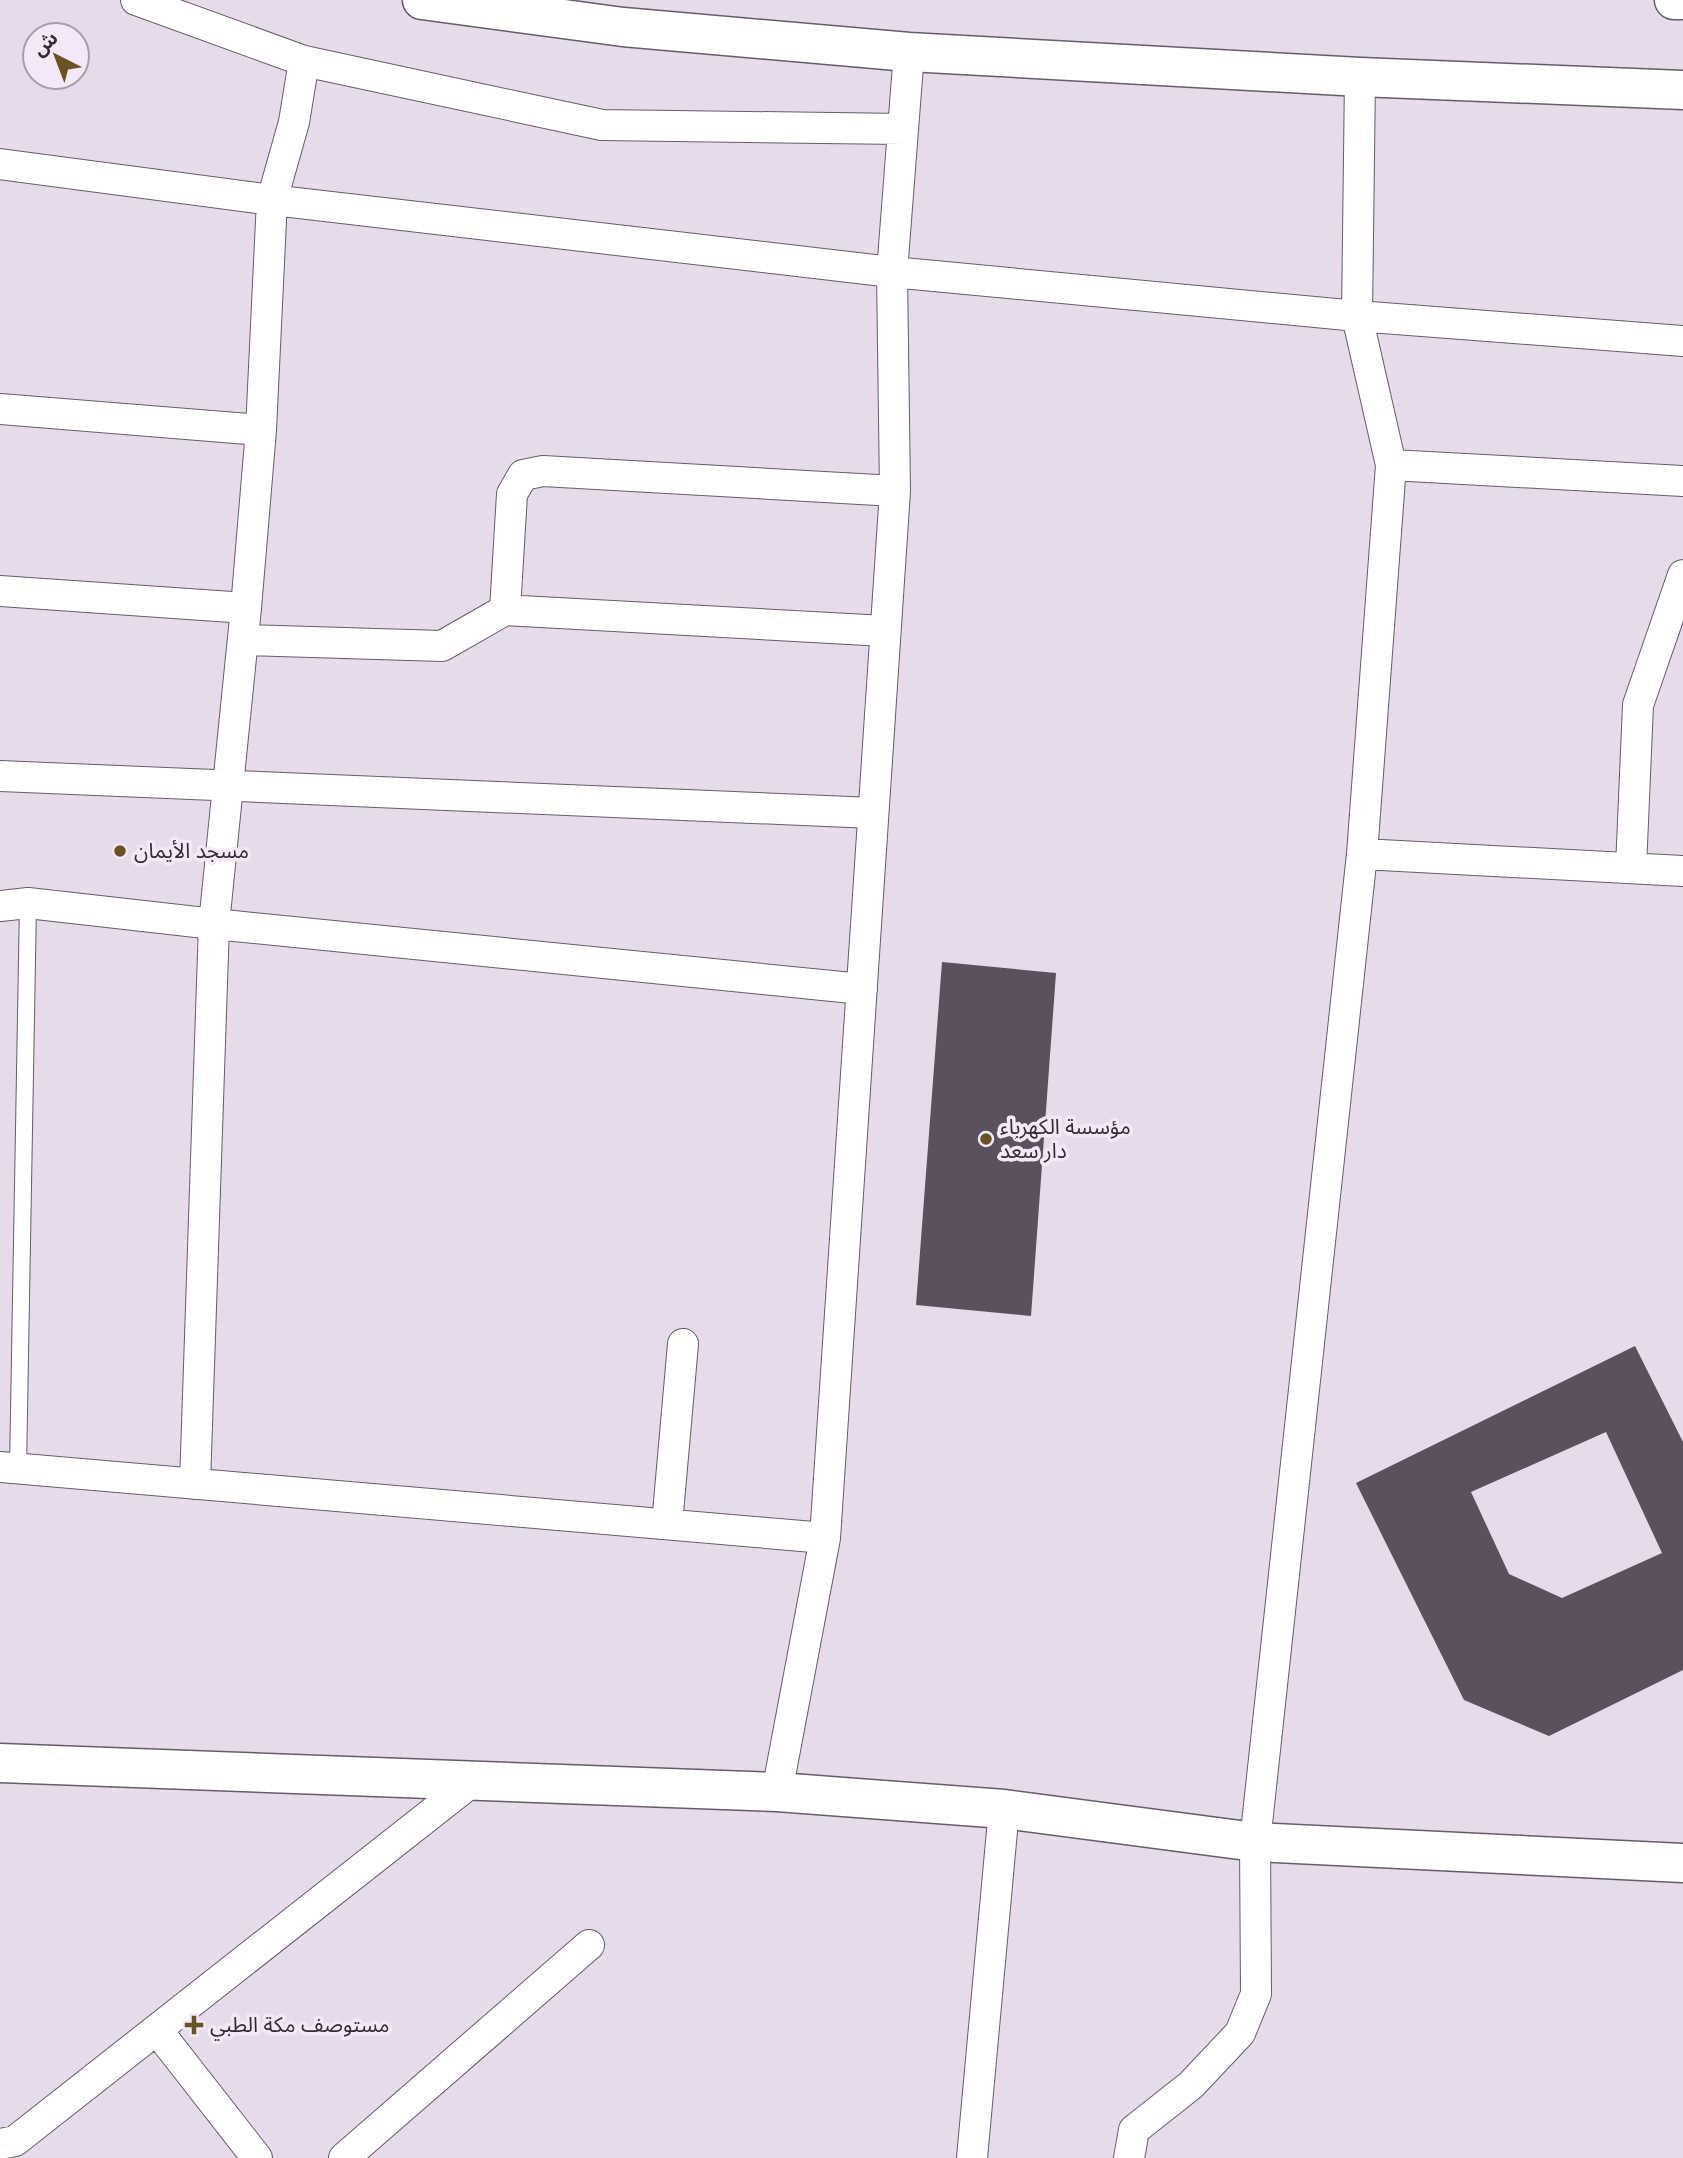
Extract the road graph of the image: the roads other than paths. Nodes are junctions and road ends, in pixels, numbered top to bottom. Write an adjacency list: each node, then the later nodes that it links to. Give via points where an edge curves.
1 (136, 0): 6 (street)
2 (422, 0): 5 (main road, via 623,27)
3 (1674, 0): 4 (main road)
4 (1683, 0)
5 (909, 52): 7 (main road); 9 (street)
6 (304, 61): 9 (street, via 602,125); 11 (street, via 295,122)
7 (1360, 76): 8 (main road); 13 (street)
8 (1683, 90)
9 (903, 129): 12 (street)
10 (0, 164): 11 (street)
11 (272, 200): 12 (street); 16 (street)
12 (892, 272): 13 (street); 19 (street)
13 (1357, 316): 14 (street); 17 (street)
14 (1683, 341)
15 (0, 409): 16 (street)
16 (261, 430): 22 (street)
17 (1391, 465): 18 (street); 29 (street)
18 (1683, 481)
19 (895, 491): 23 (street, via 543,471 523,475 512,494); 24 (street)
20 (1683, 575): 30 (street, via 1638,705)
21 (0, 592): 22 (street)
22 (246, 608): 25 (street)
23 (505, 610): 24 (street); 25 (street, via 442,646)
24 (886, 631): 28 (street)
25 (243, 640): 27 (street)
26 (0, 776): 27 (street)
27 (228, 785): 28 (street); 33 (street)
28 (873, 813): 34 (street)
29 (1362, 854): 30 (street); 44 (street)
30 (1631, 869): 31 (street)
31 (1683, 871)
32 (14, 904): 33 (street); 36 (lane)
33 (214, 924): 34 (street); 37 (street)
34 (862, 989): 39 (street)
35 (683, 1344): 38 (street)
36 (9, 1468): 37 (street)
37 (195, 1484): 38 (street)
38 (667, 1524): 39 (street)
39 (825, 1538): 42 (street)
40 (0, 1763): 41 (main road)
41 (474, 1780): 42 (main road); 47 (street)
42 (777, 1792): 43 (main road)
43 (1004, 1809): 44 (main road); 51 (street)
44 (1255, 1842): 45 (main road); 52 (street, via 1256,1994 1240,2034 1191,2085 1133,2130)
45 (1683, 1863)
46 (589, 1945): 50 (street)
47 (157, 2030): 48 (street, via 15,2141); 49 (street)
48 (0, 2144)
49 (257, 2158)
50 (344, 2158)
51 (972, 2158)
52 (1129, 2158)

